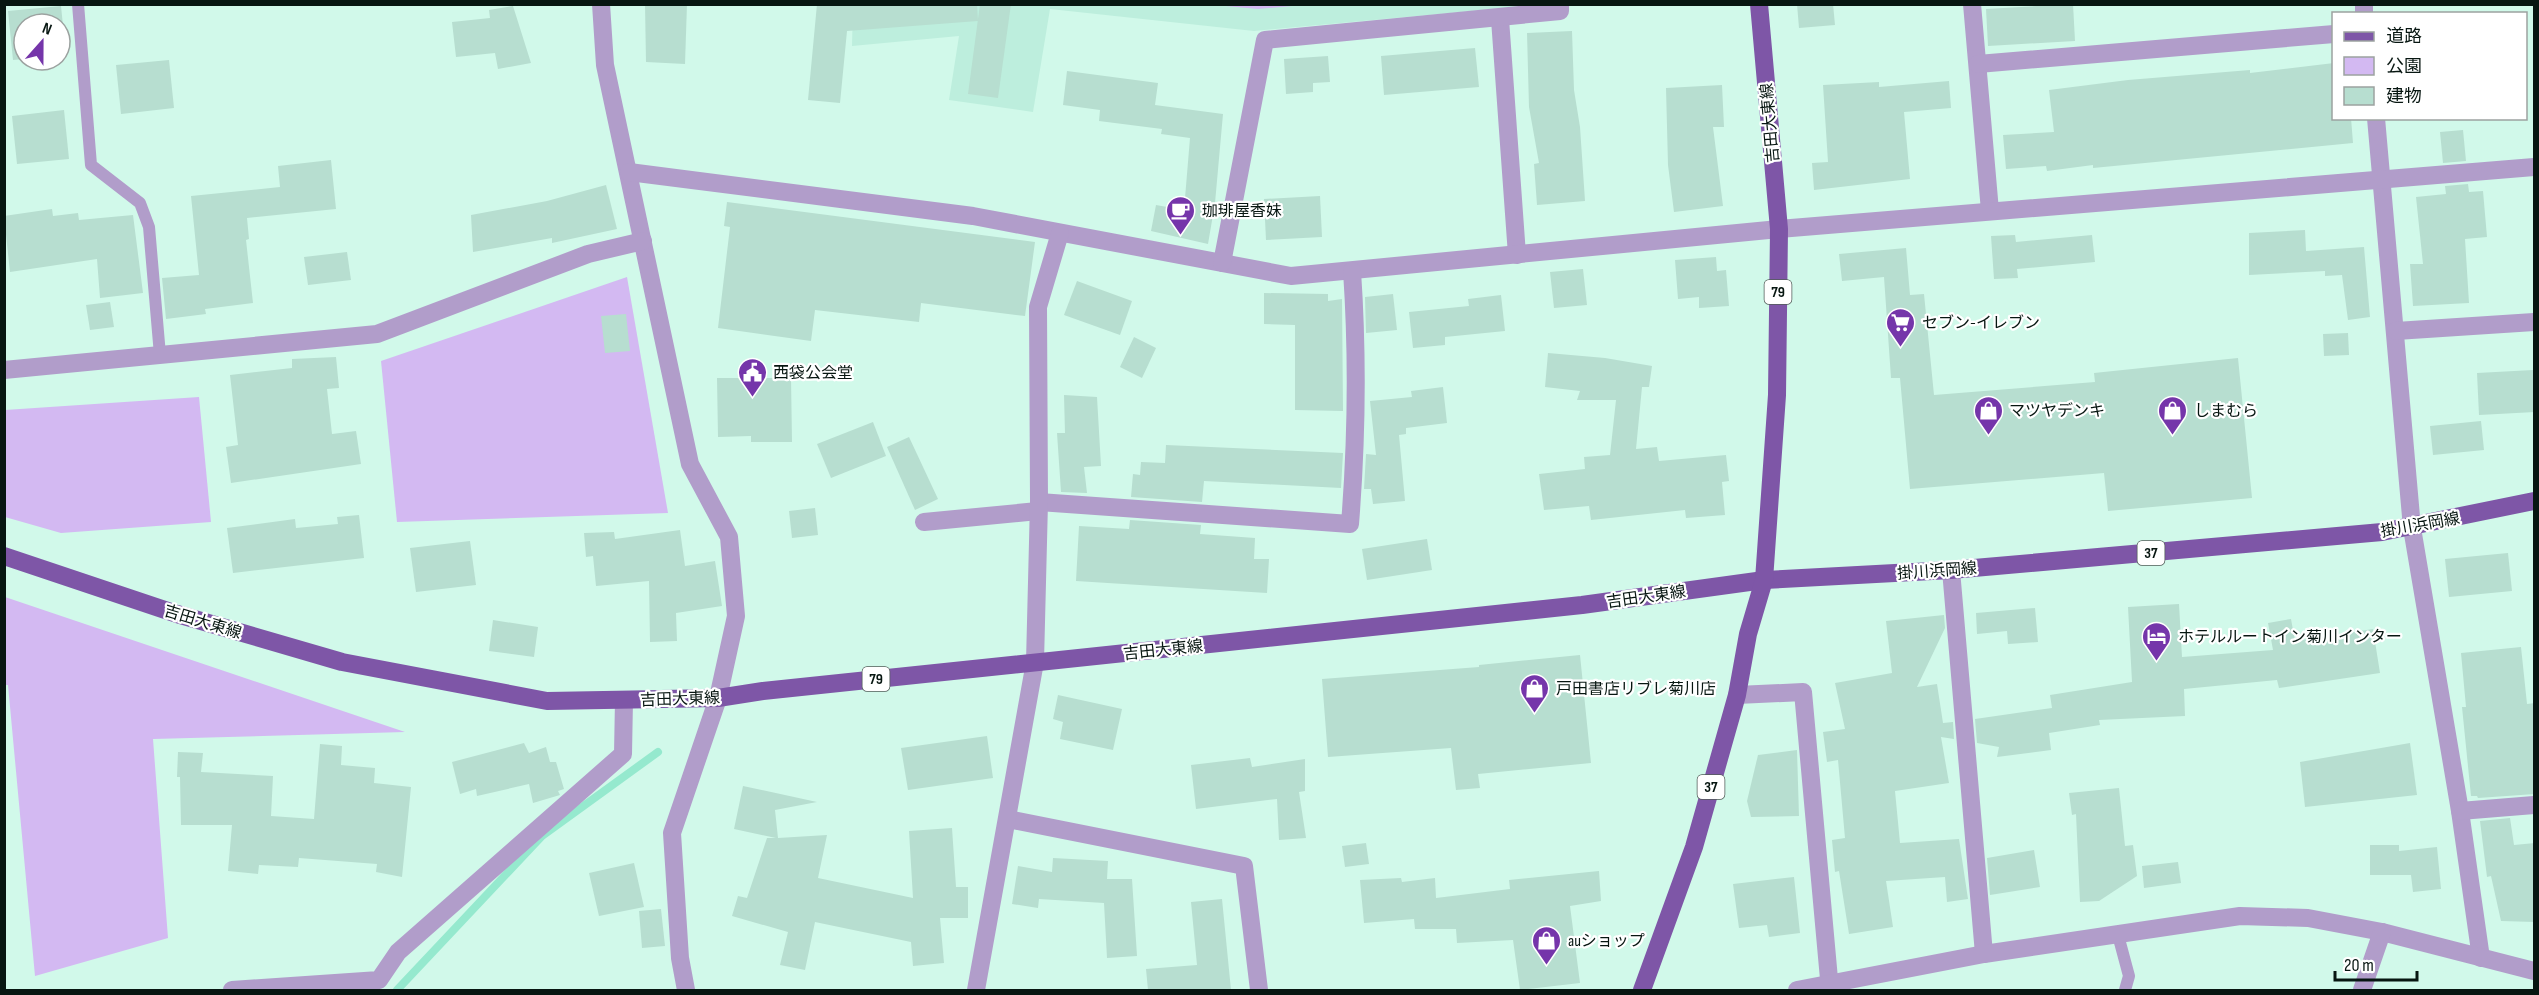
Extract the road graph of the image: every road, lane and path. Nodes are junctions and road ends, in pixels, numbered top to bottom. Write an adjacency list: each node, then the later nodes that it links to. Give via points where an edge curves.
1 (78, 4): 22 (lane, via 91,165 140,203 149,227)
2 (601, 4): 11 (street, via 605,65)
3 (1560, 4): 6 (street, via 1560,11)
4 (1759, 4): 14 (main road, 吉田大東線 / 79)
5 (1972, 4): 8 (street)
6 (1500, 19): 17 (street); 18 (street, via 1265,40)
7 (2332, 34): 8 (street)
8 (1978, 64): 13 (street)
9 (2376, 120): 12 (street)
10 (2535, 167): 12 (street)
11 (629, 172): 15 (street, via 973,216); 16 (street)
12 (2382, 180): 13 (street); 21 (street)
13 (1990, 211): 14 (street)
14 (1779, 229): 17 (street); 30 (main road, 吉田大東線 / 79, via 1777,394)
15 (1060, 233): 18 (street); 25 (street, via 1038,307)
16 (643, 241): 22 (street, via 588,254 377,334); 33 (street, via 690,464 729,537 736,616)
17 (1517, 255): 19 (street)
18 (1222, 263): 19 (street, via 1291,276)
19 (1352, 271): 25 (street, via 1358,359 1350,524)
20 (2535, 322): 21 (street)
21 (2396, 330): 27 (street)
22 (160, 355): 23 (street)
23 (4, 370)
24 (2535, 501): 27 (main road, 掛川浜岡線 / 37)
25 (1039, 507): 26 (street); 31 (street)
26 (924, 522)
27 (2412, 528): 29 (main road, 掛川浜岡線 / 37); 36 (street)
28 (4, 556): 34 (main road, 吉田大東線 / 79, via 177,614 342,662 547,701)
29 (1951, 570): 30 (main road, 掛川浜岡線 / 37); 40 (street)
30 (1764, 580): 31 (main road, 吉田大東線 / 79, via 1582,605); 32 (main road, 37, via 1748,634)
31 (1035, 662): 33 (main road, 吉田大東線 / 79); 37 (street)
32 (1737, 695): 43 (street, via 1803,692); 48 (main road, 37, via 1694,847)
33 (718, 698): 34 (main road, 吉田大東線 / 79); 45 (street, via 672,833 680,958)
34 (624, 700): 44 (street, via 623,754 398,952 379,980)
35 (2535, 806): 36 (street)
36 (2460, 811): 41 (street)
37 (1008, 819): 46 (street); 47 (street, via 1244,866)
38 (2382, 932): 39 (street, via 2308,918 2240,916); 41 (street); 51 (street)
39 (2118, 935): 40 (street); 50 (lane, via 2128,976)
40 (1984, 954): 43 (street)
41 (2481, 958): 42 (street)
42 (2535, 971)
43 (1830, 988): 49 (street)
44 (232, 990)
45 (686, 990)
46 (976, 990)
47 (1259, 990)
48 (1642, 990)
49 (1797, 990)
50 (2125, 990)
51 (2362, 990)

